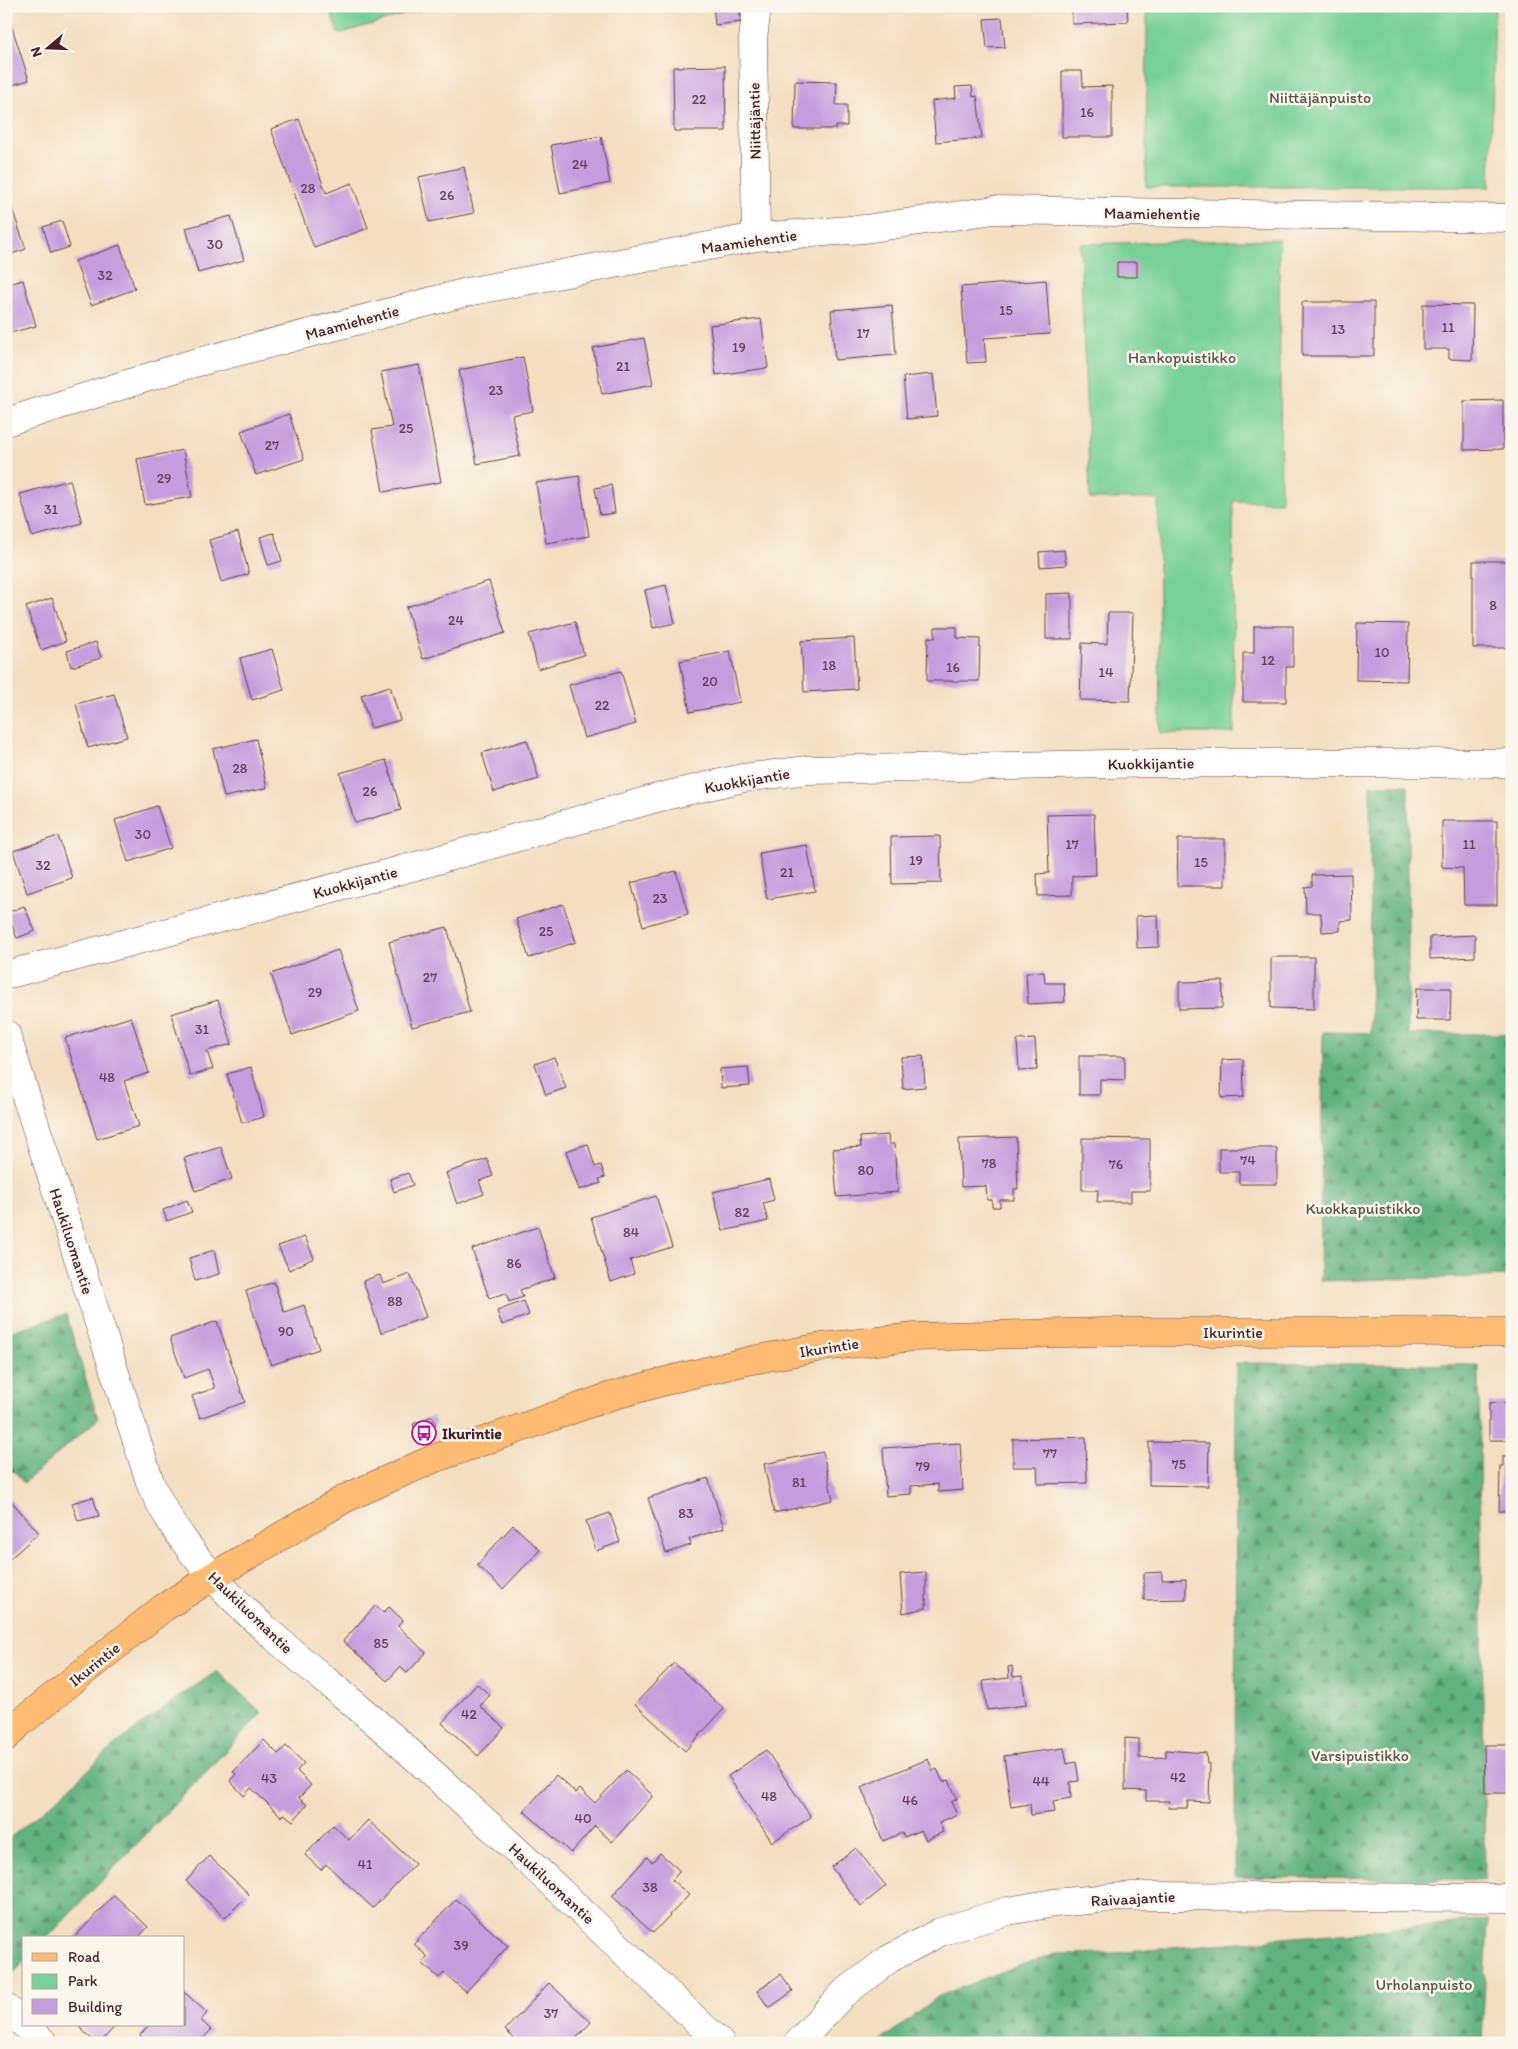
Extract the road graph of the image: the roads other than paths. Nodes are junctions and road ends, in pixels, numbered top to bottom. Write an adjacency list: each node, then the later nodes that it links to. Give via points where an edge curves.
1 (757, 6): 3 (street, Niittäjäntie, via 753,39)
2 (1512, 218): 3 (street, Maamiehentie, via 994,210 865,229)
3 (756, 237): 4 (street, Maamiehentie, via 467,292 187,365)
4 (6, 422)
5 (1512, 763): 6 (street, Kuokkijantie, via 1159,762 808,770 742,778 660,797)
6 (6, 975)
7 (6, 1034): 9 (street, Haukiluomantie, via 150,1485 175,1530)
8 (1512, 1332): 9 (main road, Ikurintie, via 1103,1332 923,1337 870,1341 761,1358 608,1397 433,1459 346,1498)
9 (212, 1576): 10 (main road, Ikurintie, via 163,1608); 16 (street, Haukiluomantie, via 275,1639 363,1710 493,1827)
10 (6, 1737)
11 (1512, 1898): 17 (street, Raivaajantie, via 1133,1896 1008,1911 940,1932 889,1959 844,1994)
12 (6, 2008): 13 (street)
13 (22, 2023)
14 (25, 2026): 15 (street)
15 (44, 2043)
16 (720, 2043)
17 (798, 2043)

